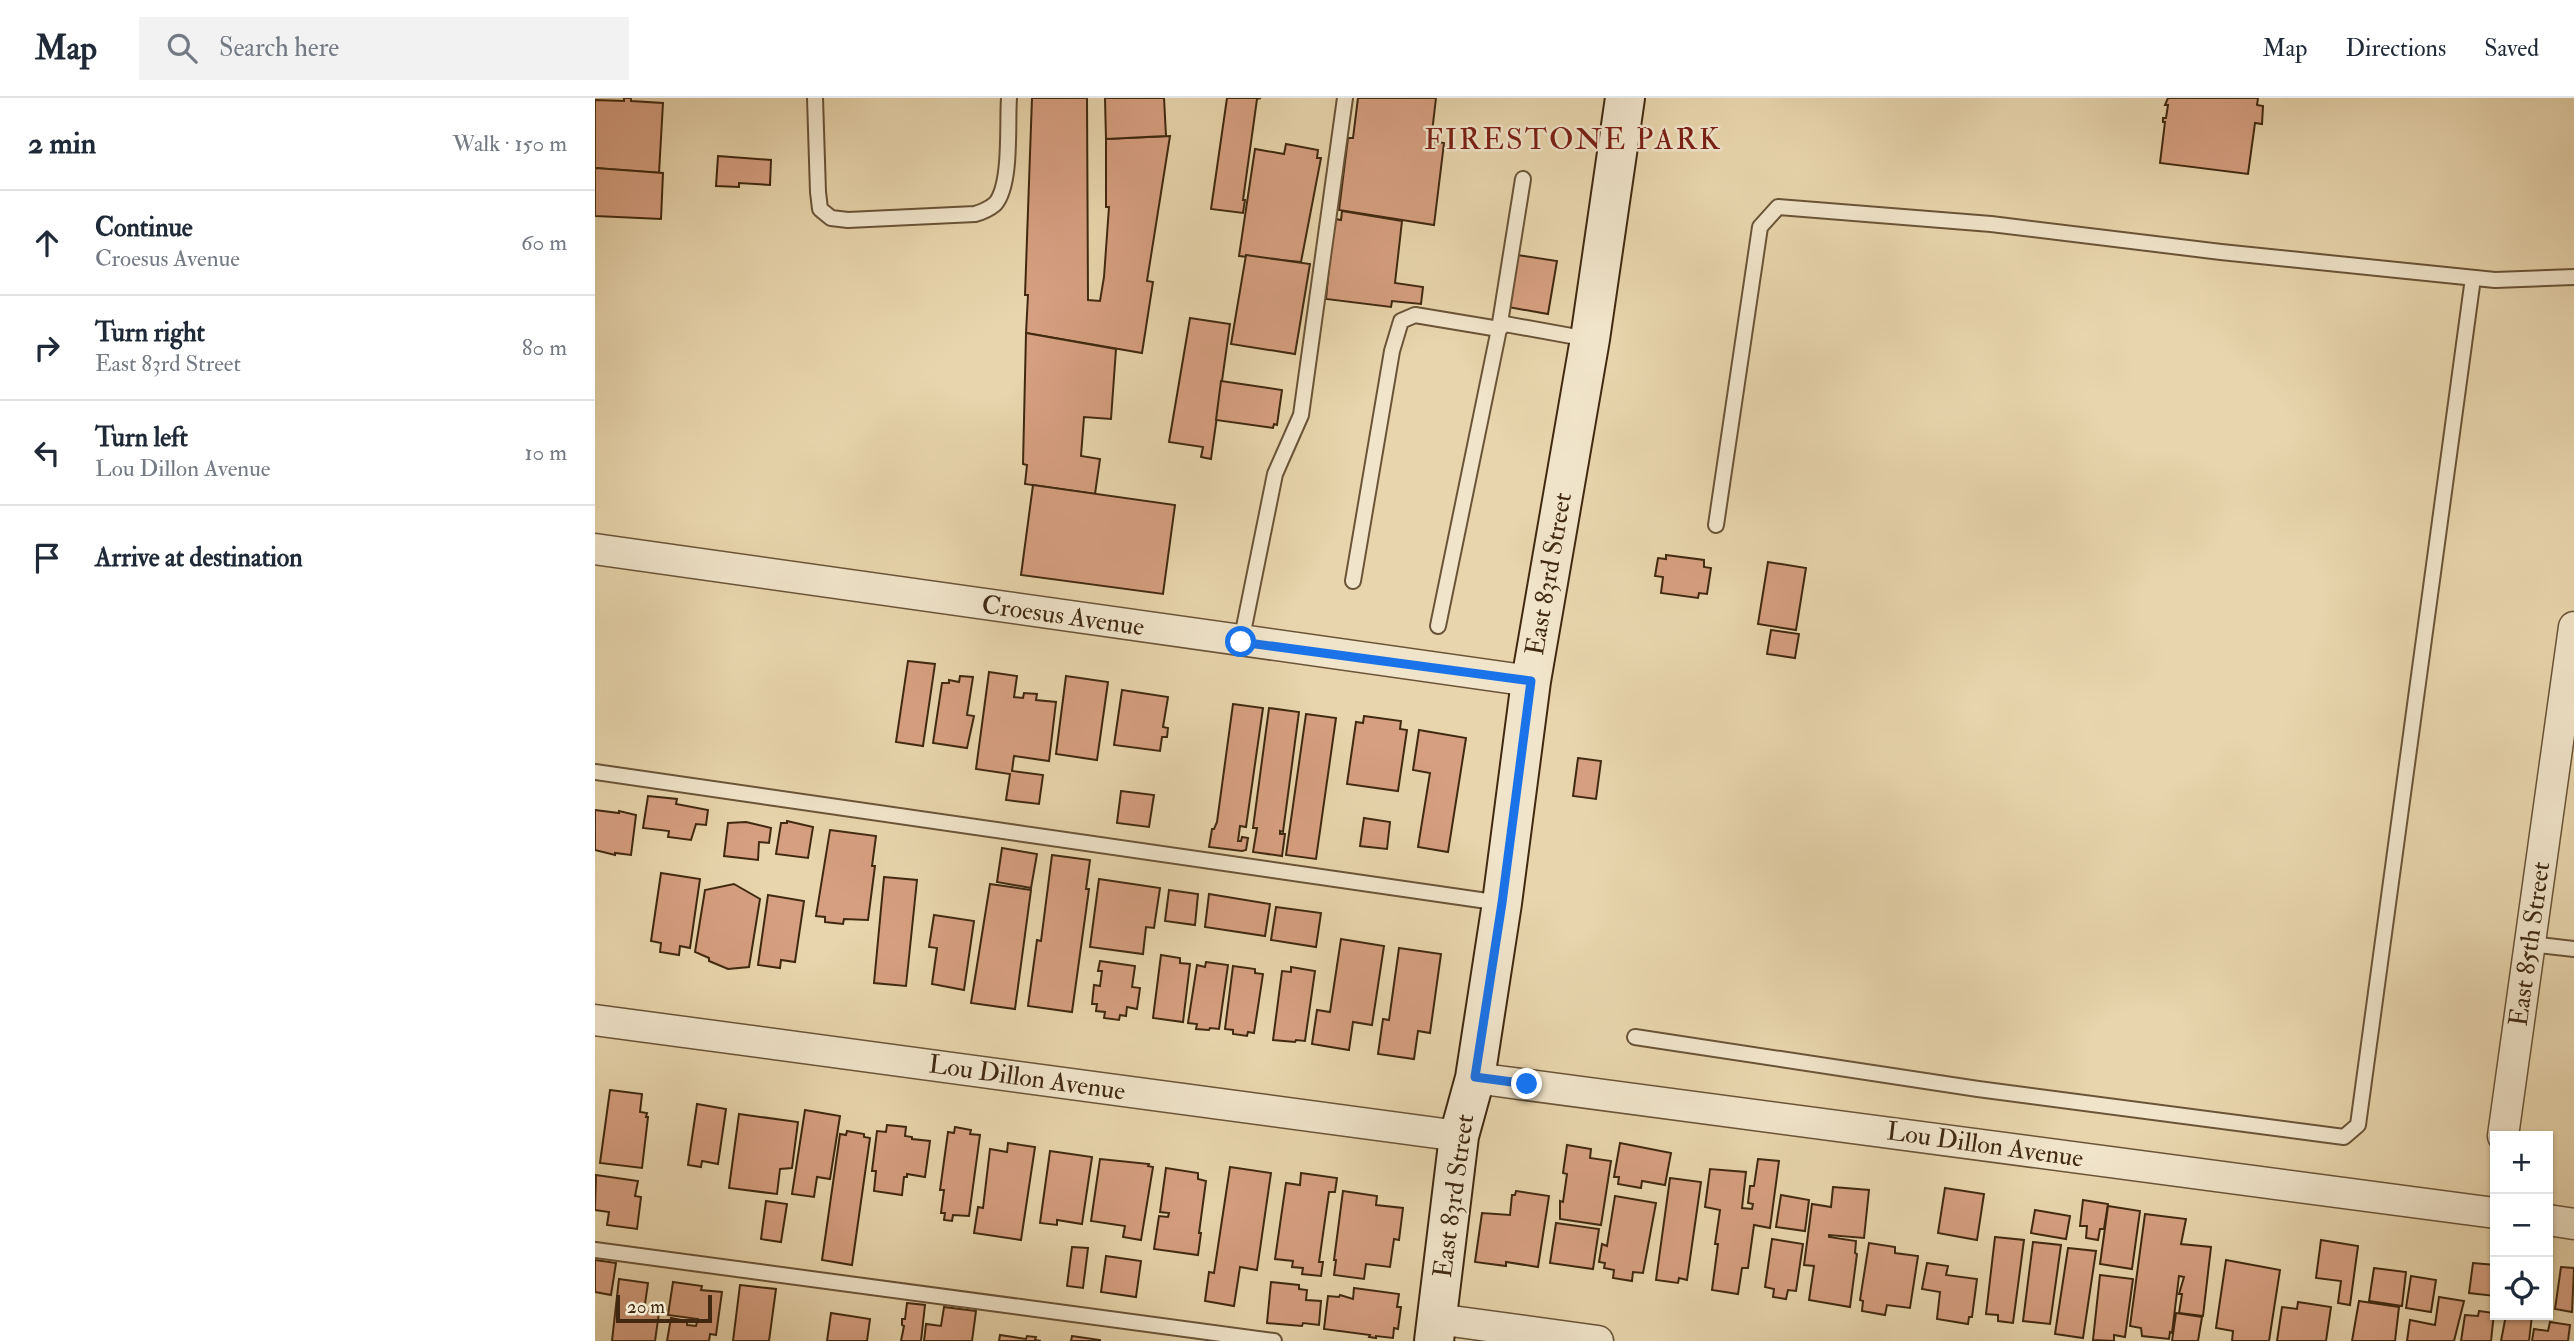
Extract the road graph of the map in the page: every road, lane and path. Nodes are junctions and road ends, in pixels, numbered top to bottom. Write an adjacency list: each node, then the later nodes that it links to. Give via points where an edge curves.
1 (815, 98): 2 (lane, via 821,209 831,218 848,220 986,210 1004,188)
2 (1009, 98)
3 (1345, 98): 15 (lane, via 1301,415 1275,474)
4 (1625, 98): 9 (street, East 83rd Street)
5 (1523, 179): 8 (lane)
6 (2574, 277): 7 (lane)
7 (2473, 278): 10 (lane, via 1991,224 1778,207 1760,227); 22 (lane, via 2358,1125 2344,1137 1964,1087)
8 (1499, 329): 9 (lane, via 1505,324); 12 (lane, via 1415,315 1401,321); 13 (lane)
9 (1590, 339): 16 (street, East 83rd Street)
10 (1716, 525)
11 (595, 550): 15 (street, Croesus Avenue)
12 (1353, 582)
13 (1438, 626)
14 (2574, 627): 19 (street, East 85th Street)
15 (1241, 642): 16 (street, Croesus Avenue)
16 (1531, 681): 18 (street, East 83rd Street)
17 (595, 772): 18 (lane)
18 (1502, 903): 23 (street, East 83rd Street)
19 (2530, 944): 20 (lane); 24 (street, East 85th Street)
20 (2574, 950)
21 (595, 1020): 25 (street, Lou Dillon Avenue)
22 (1635, 1037)
23 (1475, 1077): 25 (street, East 83rd Street); 26 (street, Lou Dillon Avenue)
24 (2504, 1131)
25 (1459, 1136): 30 (street, East 83rd Street)
26 (2490, 1205)
27 (2553, 1221): 28 (street)
28 (2574, 1224)
29 (595, 1250): 31 (lane)
30 (1435, 1330): 32 (street)
31 (1275, 1341)
32 (1598, 1341)

